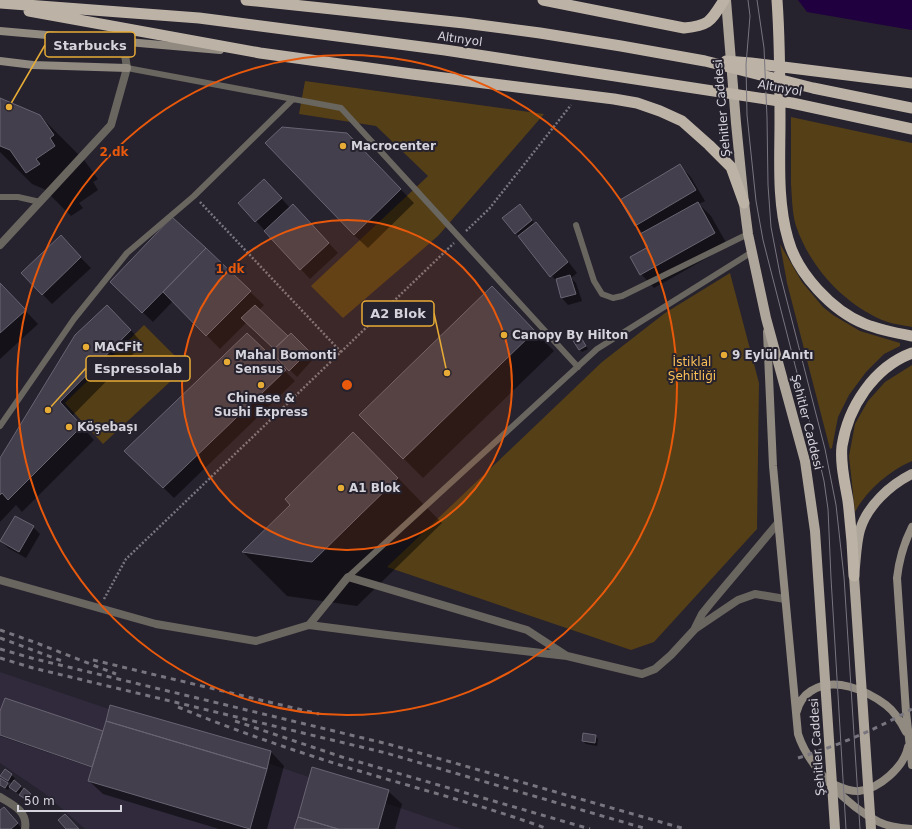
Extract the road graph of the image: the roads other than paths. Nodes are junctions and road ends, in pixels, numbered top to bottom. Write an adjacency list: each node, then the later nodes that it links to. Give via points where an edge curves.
1 (246, 0): 10 (highway, Altınyol, via 464,23)
2 (543, 0): 3 (highway, via 684,28 701,26 712,19)
3 (725, 0): 19 (main road, Şehitler Caddesi)
4 (777, 0): 25 (highway, via 780,51 780,182 788,240 799,263 828,300 864,324)
5 (0, 2): 16 (highway, Altınyol, via 199,18 445,50 792,103)
6 (0, 6): 9 (highway)
7 (0, 31): 8 (main road)
8 (123, 42): 9 (main road); 12 (street)
9 (260, 53): 19 (highway, via 636,103 682,121 709,145 731,167)
10 (705, 60): 13 (highway, via 751,63); 15 (highway, Altınyol, via 812,88)
11 (0, 61): 12 (main road, via 33,65)
12 (127, 68): 14 (lane); 18 (street, via 111,125)
13 (912, 83)
14 (293, 99): 27 (lane, via 341,108); 28 (lane, via 194,196 127,254 74,319)
15 (912, 108)
16 (912, 129)
17 (0, 197): 18 (lane, via 18,197)
18 (40, 202): 22 (street)
19 (744, 204): 21 (main road, Şehitler Caddesi)
20 (576, 225): 21 (lane, via 594,281 602,294 613,298 622,296)
21 (748, 234): 23 (main road, Şehitler Caddesi)
22 (0, 245)
23 (752, 252): 24 (main road, Şehitler Caddesi); 27 (lane, via 597,349)
24 (766, 318): 30 (main road); 46 (main road, Şehitler Caddesi, via 805,461 815,531)
25 (912, 336)
26 (912, 353): 32 (highway, via 895,362 867,387 847,425 842,447 842,463 851,527)
27 (578, 367): 33 (lane)
28 (0, 426)
29 (912, 474): 32 (main road, via 890,488 864,520 860,530)
30 (778, 523): 35 (main road); 37 (street, via 702,614)
31 (912, 527): 40 (main road, via 899,562 897,578)
32 (854, 576): 47 (main road)
33 (348, 577): 36 (street); 38 (street, via 527,630)
34 (0, 580): 36 (street, via 156,624 256,641)
35 (785, 599): 37 (street, via 755,594 738,600); 39 (main road)
36 (309, 625): 38 (street)
37 (695, 629): 38 (street, via 655,669 642,674)
38 (567, 656)
39 (796, 719): 40 (main road, via 800,702 808,693 828,685 846,686 869,694 887,706); 43 (main road, via 807,755)
40 (908, 735): 41 (main road)
41 (909, 744): 42 (main road); 43 (main road, via 898,766 884,780 870,788 853,791)
42 (912, 765)
43 (828, 780): 48 (main road, via 865,814 889,826)
44 (0, 797): 45 (street, via 22,812 26,821)
45 (25, 829)
46 (835, 829)
47 (871, 829)
48 (912, 829)

